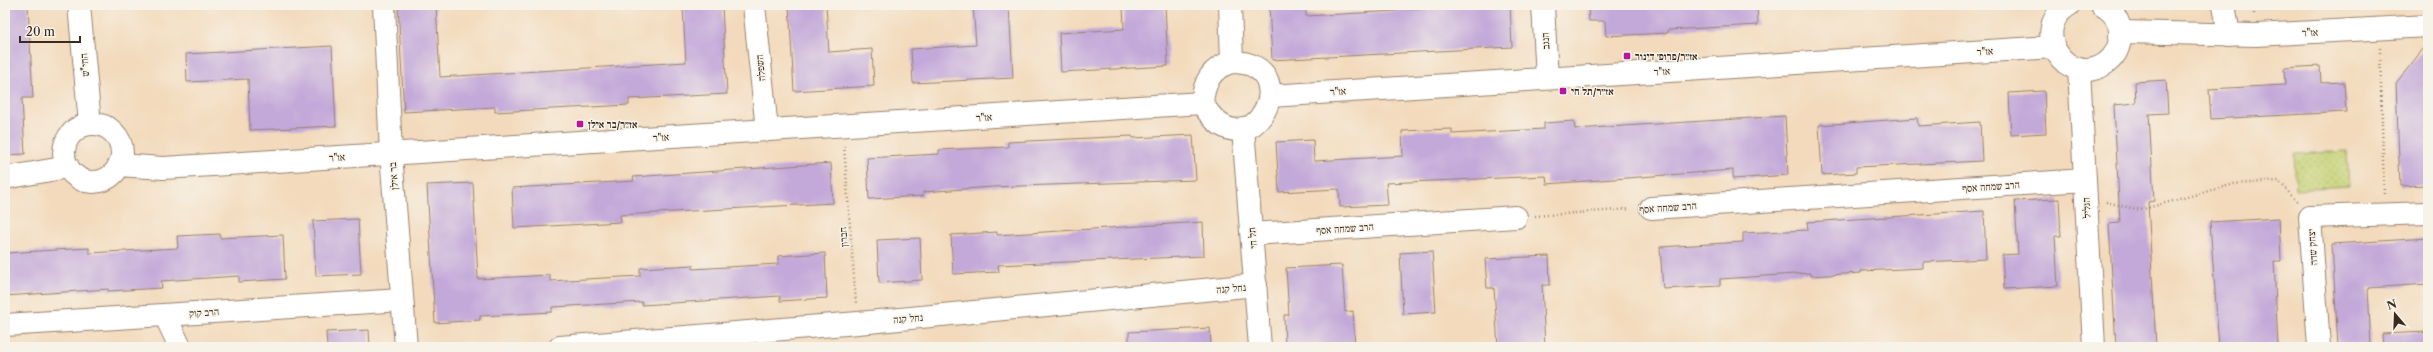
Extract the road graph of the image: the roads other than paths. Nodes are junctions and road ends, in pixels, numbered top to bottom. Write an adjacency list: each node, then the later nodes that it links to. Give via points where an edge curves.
1 (79, 5): 18 (street, החי"ש)
2 (384, 5): 21 (street, בר אילן)
3 (754, 5): 20 (street, השפלה)
4 (1230, 5): 13 (street)
5 (1543, 5): 15 (street, הנגב)
6 (2068, 5): 12 (street, via 2055,19 2052,28)
7 (2102, 5): 10 (street, via 2114,14)
8 (2224, 5): 11 (street)
9 (2428, 26): 11 (street, אז"ר)
10 (2121, 32): 11 (street, אז"ר); 14 (street, via 2116,53 2109,61 2100,67)
11 (2230, 35)
12 (2053, 47): 14 (street, via 2068,65); 15 (street, אז"ר)
13 (1232, 62): 16 (street, via 1254,66 1263,74); 17 (street, via 1221,65 1212,73 1206,82)
14 (2079, 69): 25 (street, הגליל)
15 (1547, 78): 16 (street, אז"ר)
16 (1270, 96): 19 (street, via 1263,117)
17 (1202, 103): 19 (street, via 1214,121 1224,127); 20 (street, אז"ר)
18 (90, 124): 22 (street, via 107,128 117,136 122,148); 23 (street, via 81,127 68,140 65,158)
19 (1243, 128): 29 (street, תל חי)
20 (767, 130): 21 (street, אז"ר)
21 (392, 154): 22 (street, אז"ר, via 163,168); 31 (street, בר אילן)
22 (119, 165): 23 (street, via 107,178 90,182 77,176)
23 (68, 167): 24 (street)
24 (5, 178)
25 (2085, 188): 26 (street, הרב שמחה אסף); 38 (street, הגליל)
26 (1651, 208)
27 (2428, 213): 39 (street, יצחק שדה, via 2310,218)
28 (1516, 217): 29 (street, הרב שמחה אסף)
29 (1252, 234): 30 (street, תל חי)
30 (1256, 285): 36 (street, נחל קנה, via 858,323); 37 (street, תל חי)
31 (402, 300): 32 (street, הרב קוק); 35 (street, בר אילן)
32 (164, 315): 33 (street, הרב קוק); 34 (street)
33 (5, 325)
34 (180, 347)
35 (406, 347)
36 (560, 347)
37 (1260, 347)
38 (2094, 347)
39 (2319, 347)

